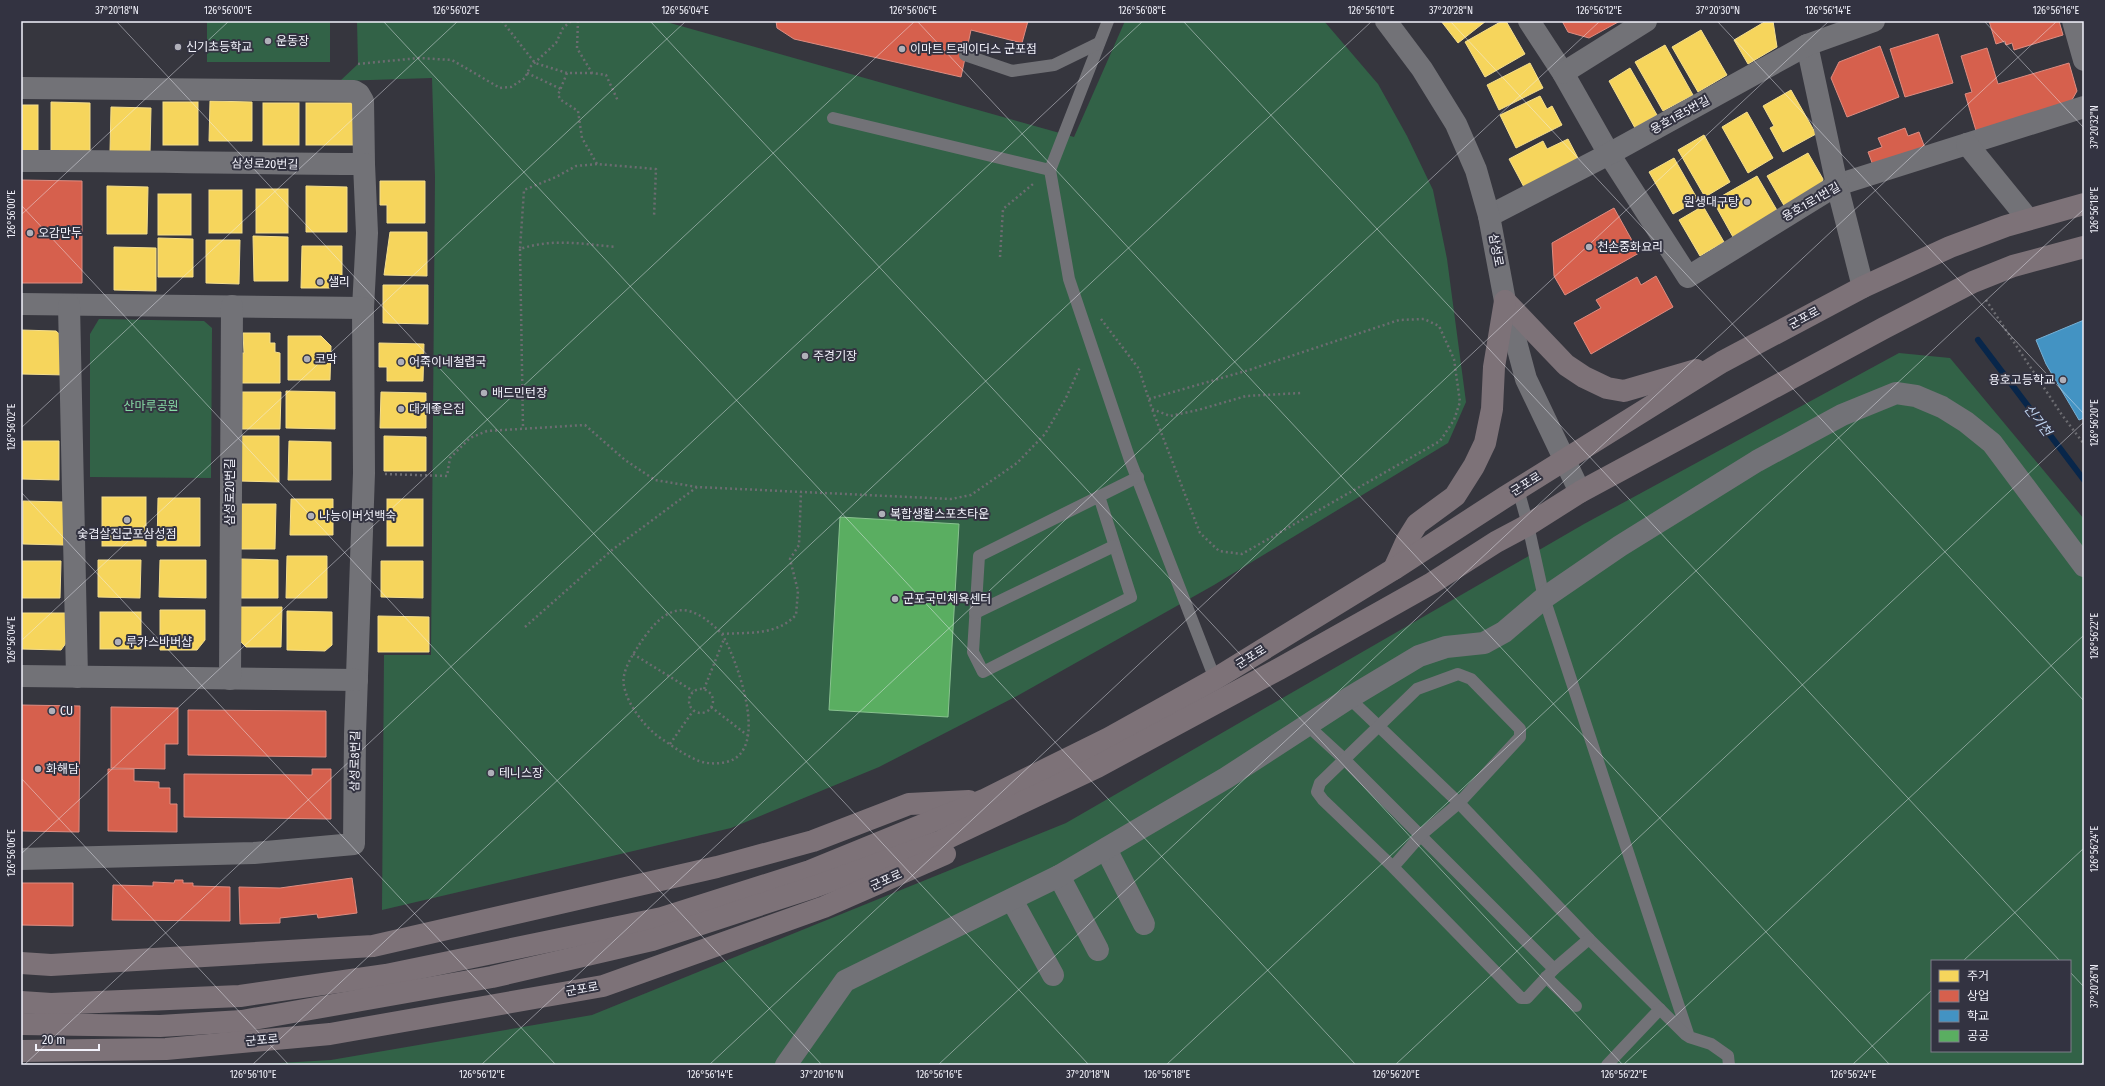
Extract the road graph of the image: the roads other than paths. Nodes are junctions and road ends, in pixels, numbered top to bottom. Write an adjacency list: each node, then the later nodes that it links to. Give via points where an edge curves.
1 (1108, 21): 7 (lane)
2 (1386, 21): 22 (street, 삼성로, via 1422,70 1456,124 1476,170)
3 (1529, 21): 11 (street)
4 (1646, 21): 11 (street)
5 (1874, 21): 8 (street, 용호1로5번길)
6 (2073, 21): 10 (street)
7 (1099, 44): 9 (lane, via 1054,66 1012,71); 19 (lane)
8 (1807, 45): 16 (street, 용호1로5번길); 20 (street)
9 (965, 55)
10 (2084, 60)
11 (1563, 73): 16 (street)
12 (21, 88): 18 (street, via 354,91 360,94 363,101)
13 (2084, 107): 15 (street, 용호1로1번길)
14 (833, 118): 19 (lane)
15 (1967, 144): 20 (street, 용호1로1번길); 23 (street)
16 (1609, 154): 20 (street, 용호1로1번길, via 1688,277); 22 (street, 용호1로5번길)
17 (21, 161): 18 (street, 삼성로20번길)
18 (364, 164): 30 (street, via 367,233)
19 (1050, 170): 33 (lane, via 1070,279)
20 (1836, 185): 25 (street)
21 (2084, 204): 23 (main road, 군포로)
22 (1489, 216): 26 (street, 삼성로)
23 (2028, 219): 25 (main road, 군포로, via 1950,247)
24 (2084, 247): 35 (main road, 군포로, via 2012,266 1974,282 1752,398)
25 (1864, 287): 31 (main road, 군포로)
26 (1505, 300): 31 (main road, via 1566,365 1607,388 1624,391); 32 (street, 삼성로, via 1526,379); 40 (main road, via 1494,367 1492,409 1485,443 1455,496 1417,524)
27 (21, 304): 28 (street)
28 (68, 305): 29 (street); 46 (street)
29 (232, 306): 30 (street); 47 (street, 삼성로20번길)
30 (363, 308): 49 (street, via 364,473)
31 (1722, 362): 32 (main road, 군포로)
32 (1564, 460): 34 (main road, 군포로); 35 (street, 삼성로)
33 (1138, 477): 36 (lane); 48 (lane)
34 (1518, 489): 37 (lane); 40 (main road, 군포로)
35 (1580, 492): 37 (main road, 군포로)
36 (1099, 496): 38 (lane); 43 (lane, via 979,556)
37 (1528, 525): 42 (lane); 44 (main road, 군포로)
38 (1114, 546): 43 (lane); 43 (lane, via 1131,597 983,672 973,652)
39 (2084, 566): 42 (street, via 1992,443 1942,407 1916,396 1896,393 1842,414 1757,462 1620,546)
40 (1394, 569): 41 (main road, 군포로)
41 (1365, 586): 44 (main road, via 1371,593 1368,598 1289,648); 48 (main road, 군포로)
42 (1544, 598): 50 (street, via 1504,632 1484,643 1430,651); 73 (lane)
43 (975, 613)
44 (1279, 669): 54 (main road, 군포로)
45 (21, 676): 46 (street)
46 (77, 677): 47 (street)
47 (230, 679): 49 (street)
48 (1216, 679): 55 (main road, 군포로, via 1109,738)
49 (357, 680): 59 (street, 삼성로8번길, via 354,844 254,853)
50 (1349, 698): 51 (street); 52 (lane)
51 (1307, 725): 53 (lane); 58 (street, via 1226,778)
52 (1379, 726): 53 (lane); 56 (lane); 56 (lane, via 1417,689 1458,674 1471,678 1520,729 1520,737)
53 (1344, 759): 57 (lane); 60 (lane, via 1320,783 1317,792)
54 (1098, 767): 72 (main road, 군포로, via 941,841 814,887 652,940 492,977 242,1020 175,1025); 74 (main road, 군포로, via 1059,800 824,907 603,986 330,1034 166,1049)
55 (984, 800): 66 (main road, 군포로, via 909,804 813,841 721,866 373,946 51,965); 69 (main road, 군포로, via 810,871 662,918 592,934 386,975 240,996 51,1004)
56 (1459, 802): 57 (lane); 64 (lane)
57 (1421, 835): 60 (lane); 67 (lane)
58 (1106, 849): 61 (street); 63 (street)
59 (21, 859)
60 (1393, 867): 67 (lane, via 1520,998 1527,998)
61 (1058, 876): 62 (street); 65 (street)
62 (1012, 900): 68 (street); 75 (street, via 845,981)
63 (1144, 924)
64 (1589, 939): 67 (lane); 71 (lane)
65 (1098, 950)
66 (21, 964)
67 (1550, 973): 70 (lane)
68 (1053, 975)
69 (21, 1002)
70 (1576, 1006)
71 (1660, 1009): 73 (lane); 76 (lane)
72 (21, 1024)
73 (1688, 1037): 77 (lane, via 1711,1044 1728,1056)
74 (21, 1051)
75 (786, 1065)
76 (1607, 1065)
77 (1729, 1065)

